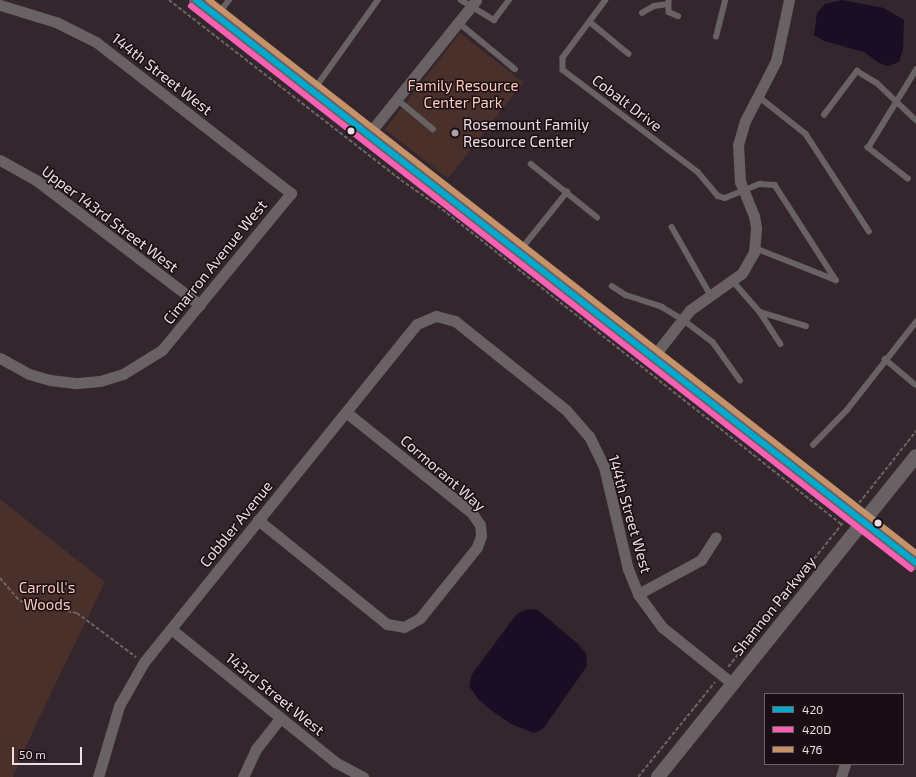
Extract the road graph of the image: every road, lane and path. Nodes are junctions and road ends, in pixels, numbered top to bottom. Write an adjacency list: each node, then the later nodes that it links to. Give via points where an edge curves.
1 (169, 0): 62 (path, via 433,202)
2 (196, 0): 13 (street)
3 (229, 0): 13 (lane)
4 (378, 0): 21 (lane)
5 (509, 0): 9 (lane, via 494,20)
6 (606, 0): 16 (lane, Cobalt Drive)
7 (725, 0): 17 (lane)
8 (789, 0): 22 (street, via 776,61)
9 (469, 2): 15 (street)
10 (669, 2): 12 (lane); 14 (lane, via 669,12)
11 (0, 5): 34 (street, 144th Street West, via 56,22 96,42)
12 (642, 13)
13 (216, 16): 21 (street)
14 (678, 16)
15 (458, 22): 19 (lane); 23 (street)
16 (590, 22): 18 (lane); 32 (lane, Cobalt Drive, via 563,58 563,70 698,172 718,196 725,198)
17 (716, 37)
18 (629, 54)
19 (515, 69)
20 (916, 70): 24 (lane)
21 (313, 91): 28 (street)
22 (758, 96): 32 (street, via 744,121 738,145 738,170); 37 (lane, via 806,134)
23 (397, 99): 27 (lane); 28 (street)
24 (897, 102): 25 (lane, via 877,83 857,71); 26 (lane); 31 (lane, via 868,148)
25 (824, 115)
26 (916, 120)
27 (433, 129)
28 (368, 134): 39 (street)
29 (0, 160): 43 (street, Upper 143rd Street West, via 36,180)
30 (531, 164): 33 (lane)
31 (908, 179)
32 (743, 190): 38 (street, via 754,216); 38 (lane, via 760,184 775,185 836,280)
33 (567, 192): 35 (lane); 39 (lane)
34 (291, 193): 43 (street, Cimarron Avenue West)
35 (597, 217)
36 (672, 227): 42 (lane)
37 (869, 230)
38 (754, 248): 40 (street, via 749,263)
39 (518, 252): 50 (street)
40 (732, 281): 42 (street); 44 (lane)
41 (612, 286): 46 (lane, via 626,295 662,307)
42 (710, 294): 46 (street)
43 (200, 305): 51 (street, Cimarron Avenue West, via 162,350 123,374 100,381 75,383 50,380 29,374)
44 (760, 312): 48 (lane); 49 (lane)
45 (436, 316): 55 (street, Cobbler Avenue, via 418,324); 66 (street, 144th Street West, via 455,321 566,410 589,436 604,467 628,569)
46 (682, 319): 50 (street); 53 (lane, via 713,342)
47 (916, 322): 52 (lane)
48 (806, 326)
49 (781, 344)
50 (653, 357): 59 (street)
51 (0, 358)
52 (885, 360): 54 (lane); 57 (lane, via 847,410)
53 (740, 380)
54 (916, 385)
55 (346, 412): 60 (street, Cobbler Avenue); 60 (street, Cormorant Way, via 472,513 480,525 481,536 477,547 420,618 404,627 387,624)
56 (916, 431): 59 (path)
57 (813, 445)
58 (916, 456): 61 (street, Shannon Parkway)
59 (851, 512): 61 (street); 62 (path)
60 (258, 520): 67 (street, Cobbler Avenue)
61 (863, 522): 64 (street); 70 (street, Shannon Parkway)
62 (841, 524): 69 (path)
63 (716, 537): 66 (street, via 701,560)
64 (916, 563)
65 (0, 578): 68 (path, via 20,601 77,613)
66 (638, 594): 69 (street, 144th Street West, via 662,627)
67 (171, 629): 68 (street, Cobbler Avenue); 71 (street, 143rd Street West)
68 (144, 662): 73 (street, Cobbler Avenue, via 119,706)
69 (721, 675): 70 (street, 144th Street West); 76 (path)
70 (733, 684): 77 (street, Shannon Parkway)
71 (280, 718): 74 (street, via 256,749); 75 (street, 143rd Street West, via 335,762)
72 (845, 765): 78 (street)
73 (98, 777)
74 (243, 777)
75 (363, 777)
76 (638, 777)
77 (658, 777)
78 (841, 777)

